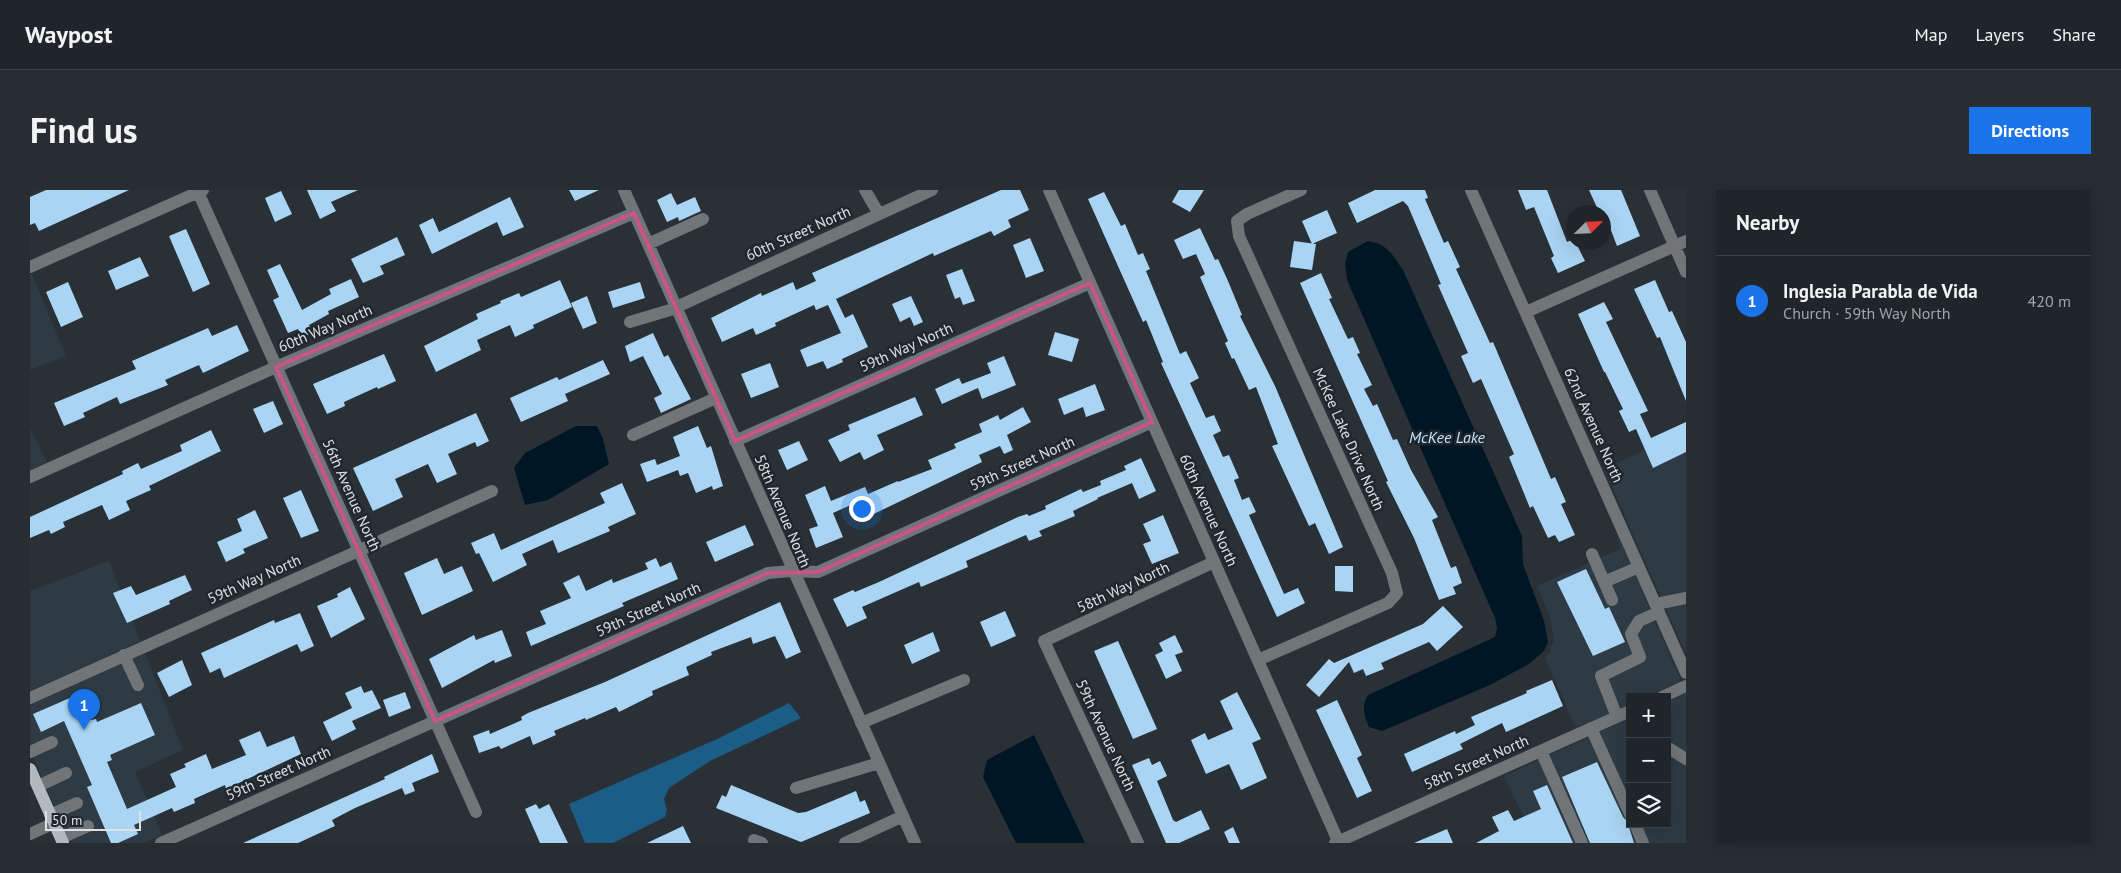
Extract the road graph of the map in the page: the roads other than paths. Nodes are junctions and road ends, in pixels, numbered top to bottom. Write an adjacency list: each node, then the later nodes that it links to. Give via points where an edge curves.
1 (624, 190): 9 (street, 58th Avenue North)
2 (865, 190): 10 (street)
3 (932, 190): 10 (street, 60th Street North)
4 (1049, 190): 16 (street, 60th Avenue North)
5 (1301, 190): 38 (street, McKee Lake Drive North, via 1242,218 1237,222 1239,236 1392,572 1397,593 1388,603)
6 (1471, 190): 18 (street, 62nd Avenue North)
7 (1650, 190): 12 (street)
8 (201, 191): 14 (street); 20 (street, 56th Avenue North)
9 (634, 213): 13 (street, 58th Avenue North); 20 (street, 60th Way North)
10 (879, 214): 17 (street, 60th Street North)
11 (703, 219): 13 (street)
12 (1680, 243): 15 (street); 18 (street)
13 (648, 244): 17 (street, 58th Avenue North)
14 (30, 267)
15 (1686, 272)
16 (1090, 283): 22 (street, 60th Avenue North); 24 (street, 59th Way North)
17 (677, 305): 19 (street, 60th Street North); 21 (street, 58th Avenue North)
18 (1526, 312): 30 (street, 62nd Avenue North)
19 (630, 322)
20 (276, 367): 25 (street, 60th Way North); 27 (street, 56th Avenue North)
21 (716, 398): 23 (street); 24 (street, 58th Avenue North)
22 (1152, 422): 29 (street, 60th Avenue North); 31 (street, 59th Street North, via 818,572)
23 (633, 435)
24 (735, 440): 31 (street, 58th Avenue North)
25 (30, 477)
26 (492, 491): 27 (street, 59th Way North)
27 (359, 550): 37 (street, 59th Way North); 47 (street, 56th Avenue North)
28 (1592, 554): 32 (street)
29 (1214, 562): 36 (street, 58th Way North); 38 (street, 60th Avenue North)
30 (1639, 567): 32 (street); 35 (street, 62nd Avenue North)
31 (791, 570): 47 (street, 59th Street North, via 768,573); 48 (street, 58th Avenue North)
32 (1604, 582): 34 (street)
33 (1686, 598): 35 (street)
34 (1612, 600)
35 (1657, 608): 39 (street, 62nd Avenue North); 46 (street, via 1639,621 1631,634 1640,658 1601,676)
36 (1044, 641): 73 (street, 59th Avenue North)
37 (124, 655): 41 (street); 44 (street, 59th Way North)
38 (1258, 660): 69 (street, 60th Avenue North)
39 (1686, 673)
40 (964, 680): 48 (street)
41 (138, 685)
42 (1686, 686): 43 (street)
43 (1671, 693)
44 (30, 698)
45 (1626, 713): 46 (street, 58th Street North)
46 (1618, 717): 49 (street, 58th Street North)
47 (436, 721): 62 (street, 56th Avenue North); 70 (street, 59th Street North)
48 (860, 723): 55 (street, 58th Avenue North)
49 (1591, 728): 52 (street, 58th Street North); 61 (street)
50 (52, 742): 53 (street)
51 (1671, 750): 54 (street)
52 (1541, 751): 69 (street, 58th Street North); 74 (street)
53 (30, 752)
54 (1686, 759)
55 (879, 763): 59 (street); 63 (street, 58th Avenue North)
56 (30, 769): 58 (main road)
57 (66, 773): 58 (street)
58 (38, 786): 64 (main road)
59 (796, 788)
60 (77, 803): 64 (street)
61 (1626, 805)
62 (476, 812)
63 (903, 816): 71 (street); 72 (street, 58th Avenue North)
64 (52, 819): 67 (street); 68 (main road)
65 (88, 826): 68 (street)
66 (1637, 828): 75 (street)
67 (30, 834)
68 (62, 841)
69 (1337, 842)
70 (161, 843)
71 (845, 843)
72 (915, 843)
73 (1138, 843)
74 (1582, 843)
75 (1643, 843)

